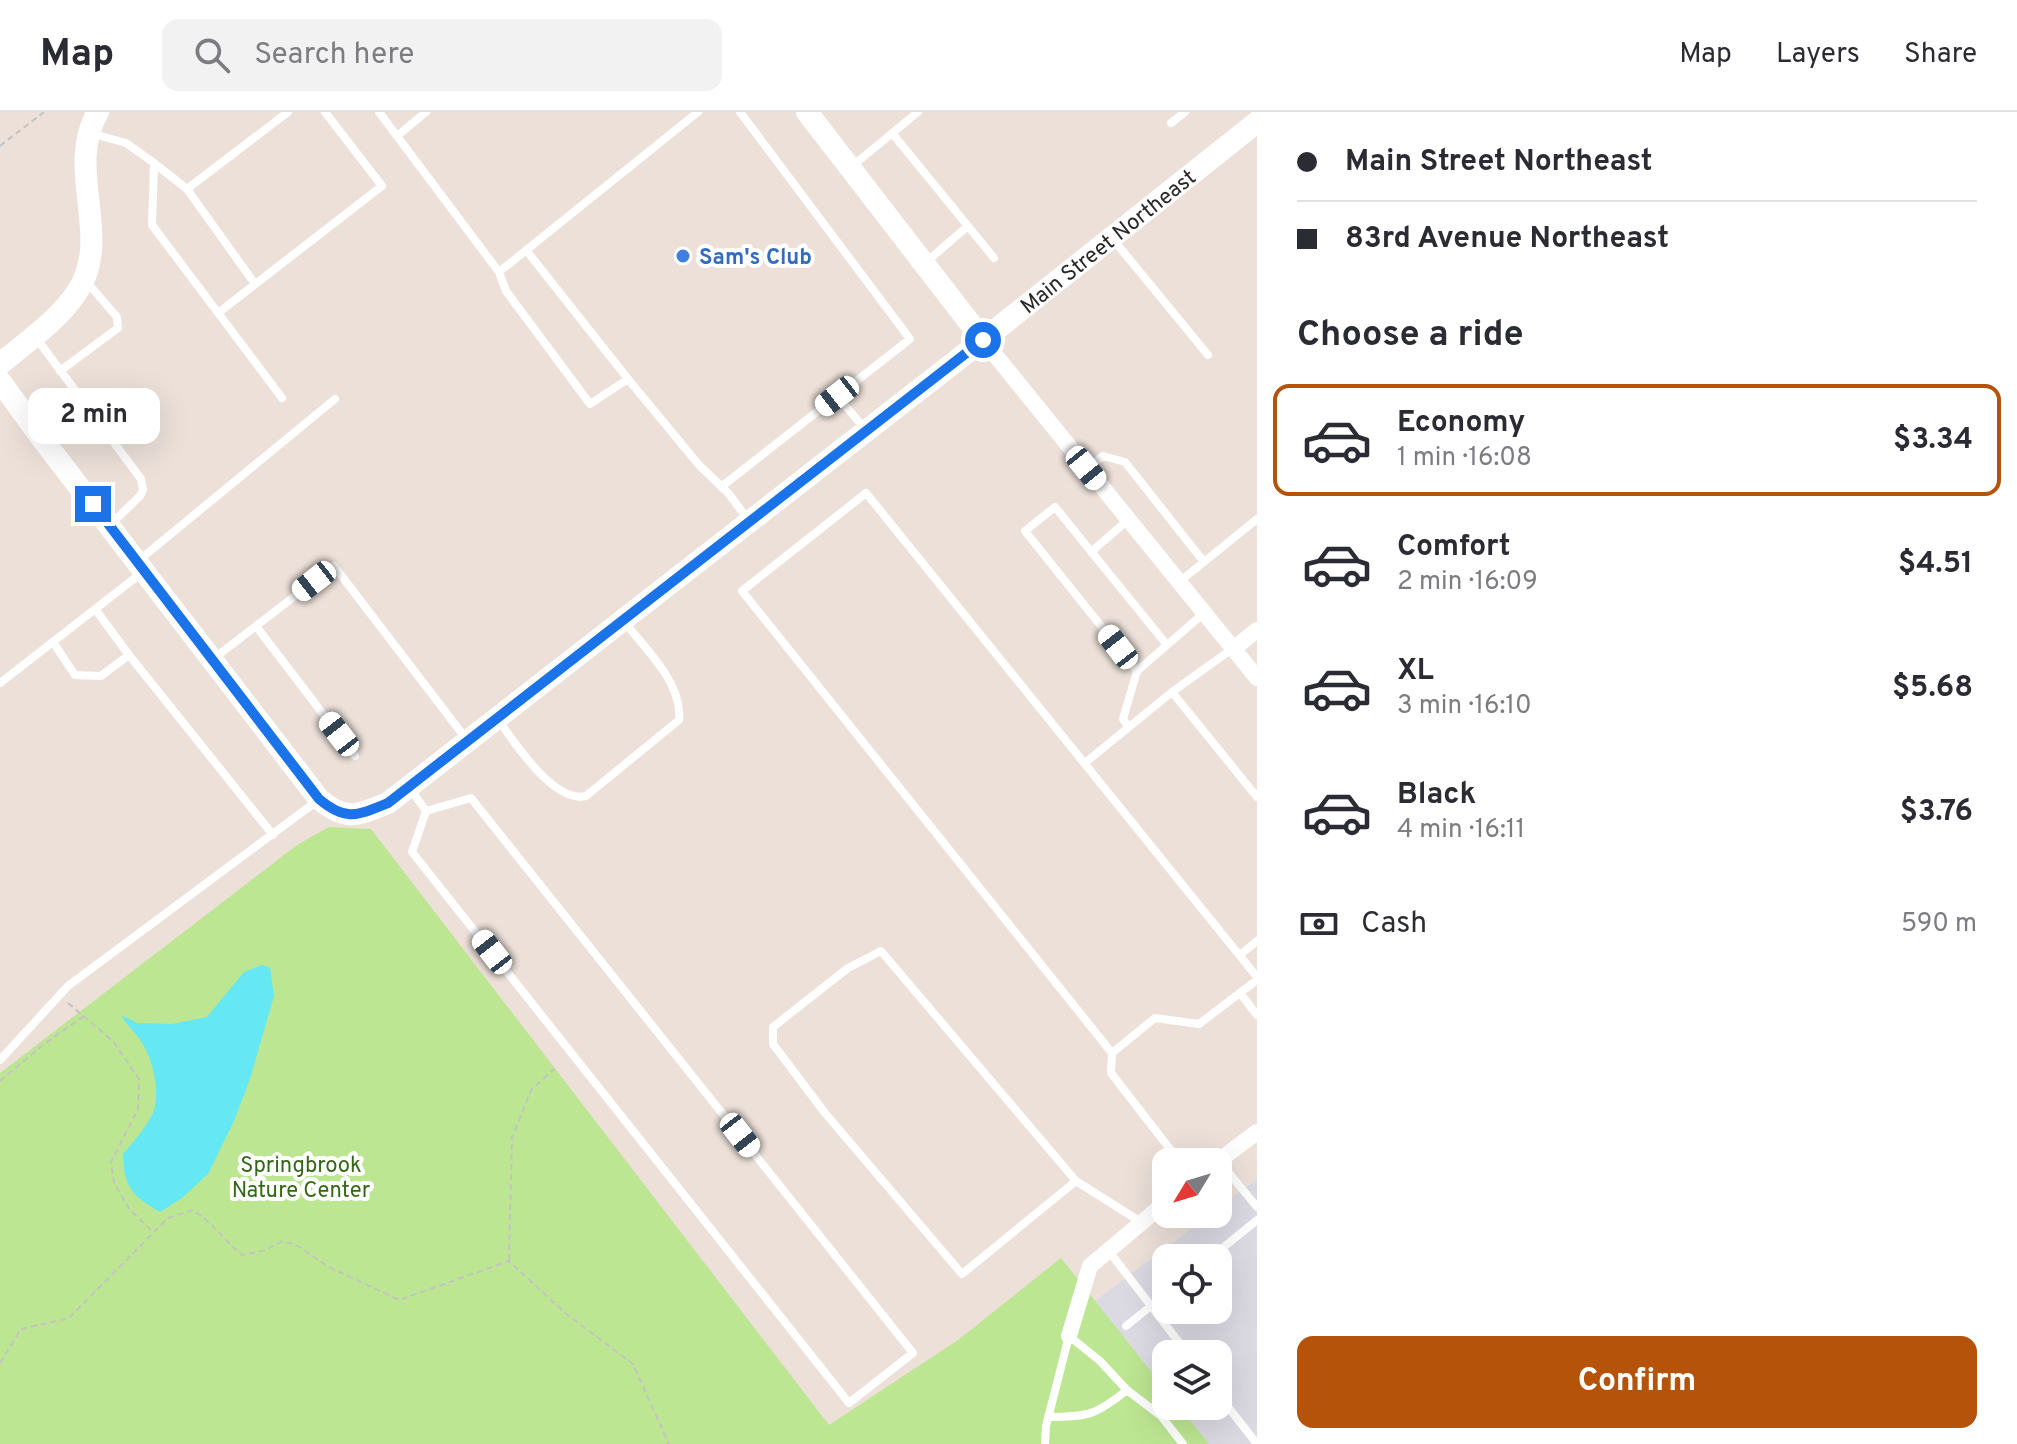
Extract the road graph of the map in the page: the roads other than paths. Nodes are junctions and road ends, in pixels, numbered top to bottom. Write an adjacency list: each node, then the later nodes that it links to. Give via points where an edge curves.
1 (288, 112): 17 (lane)
2 (325, 112): 25 (lane, via 382,186)
3 (379, 112): 14 (lane)
4 (425, 112): 14 (lane)
5 (698, 112): 20 (lane)
6 (740, 112): 34 (lane, via 910,339)
7 (807, 112): 16 (street)
8 (918, 112): 13 (lane)
9 (1185, 112): 12 (lane)
10 (94, 122): 15 (lane); 24 (street, via 85,179 93,230)
11 (1257, 122): 19 (street, Main Street Northeast)
12 (1171, 123)
13 (892, 133): 16 (lane); 18 (lane)
14 (397, 136): 23 (lane)
15 (154, 163): 17 (lane); 26 (lane, via 152,225)
16 (850, 168): 22 (street)
17 (187, 189): 25 (lane)
18 (968, 226): 21 (lane); 22 (lane)
19 (1112, 237): 28 (street, Main Street Northeast); 29 (lane)
20 (526, 250): 23 (lane); 32 (lane)
21 (994, 258)
22 (924, 264): 28 (street)
23 (499, 272): 32 (lane, via 506,291 590,404)
24 (84, 279): 27 (street, via 65,307); 31 (lane, via 117,317 118,328)
25 (255, 284): 26 (lane)
26 (218, 313): 35 (lane)
27 (34, 335): 30 (street); 31 (lane)
28 (983, 340): 37 (street, Main Street Northeast); 38 (street)
29 (1208, 355)
30 (0, 364)
31 (60, 371): 43 (lane, via 141,479 140,496)
32 (628, 379): 39 (lane)
33 (0, 381): 43 (street)
34 (837, 396): 37 (lane); 39 (lane)
35 (282, 398)
36 (335, 399): 46 (lane)
37 (866, 430): 41 (street, Main Street Northeast)
38 (1086, 468): 40 (street); 45 (lane, via 1103,456 1125,462)
39 (721, 487): 41 (lane)
40 (1128, 520): 44 (lane); 47 (street)
41 (749, 521): 50 (street, Main Street Northeast)
42 (1256, 523): 45 (lane)
43 (109, 526): 46 (street)
44 (1091, 552): 54 (lane); 58 (lane, via 1055,507 1025,531)
45 (1204, 562): 47 (lane)
46 (141, 566): 48 (lane); 57 (street)
47 (1178, 582): 49 (street)
48 (95, 609): 53 (lane); 56 (lane)
49 (1204, 613): 54 (lane); 55 (street)
50 (622, 619): 62 (street, Main Street Northeast); 62 (lane, via 675,693 679,720 586,796 559,791)
51 (256, 626): 57 (lane); 64 (lane, via 334,566); 65 (lane)
52 (1257, 630): 55 (street)
53 (53, 642): 56 (lane, via 75,675 101,676); 60 (lane)
54 (1167, 645): 58 (lane)
55 (1233, 649): 59 (street); 61 (lane)
56 (129, 655): 71 (lane)
57 (213, 659): 69 (street)
58 (1137, 671): 63 (lane, via 1123,719)
59 (1257, 678)
60 (0, 683)
61 (1172, 692): 63 (lane); 68 (lane)
62 (496, 718): 64 (street, Main Street Northeast)
63 (1128, 726): 66 (lane)
64 (467, 741): 67 (street, Main Street Northeast)
65 (355, 756)
66 (1086, 762): 73 (lane); 77 (lane, via 866,493 742,591)
67 (409, 787): 69 (street, Main Street Northeast, via 388,803 349,816); 70 (lane)
68 (1257, 797)
69 (319, 799): 71 (lane)
70 (426, 811): 70 (lane, via 412,852 849,1403 913,1353 471,798)
71 (273, 835): 78 (lane, via 59,995)
72 (1257, 941): 73 (lane)
73 (1240, 955): 74 (lane)
74 (1257, 978): 75 (lane)
75 (1240, 993): 76 (lane); 77 (lane, via 1199,1024 1155,1018)
76 (1257, 1015)
77 (1112, 1053): 80 (lane, via 1111,1073)
78 (0, 1060)
79 (1257, 1132): 81 (street)
80 (1169, 1148)
81 (1232, 1151)
82 (1232, 1178): 84 (lane)
83 (1076, 1181): 83 (lane, via 881,951 848,968 773,1027 773,1044 825,1113 962,1274); 87 (lane)
84 (1257, 1207)
85 (1152, 1213): 87 (street)
86 (1257, 1220): 88 (lane)
87 (1141, 1222): 89 (street)
88 (1227, 1244)
89 (1108, 1250): 90 (lane); 92 (street, via 1090,1266)
90 (1151, 1306): 91 (lane); 93 (lane)
91 (1126, 1326)
92 (1069, 1336): 94 (lane); 96 (lane)
93 (1177, 1340)
94 (1127, 1390): 96 (lane, via 1089,1415); 98 (lane, via 1161,1416)
95 (1232, 1412): 99 (lane)
96 (1048, 1417): 97 (lane)
97 (1045, 1444)
98 (1183, 1444)
99 (1257, 1444)

